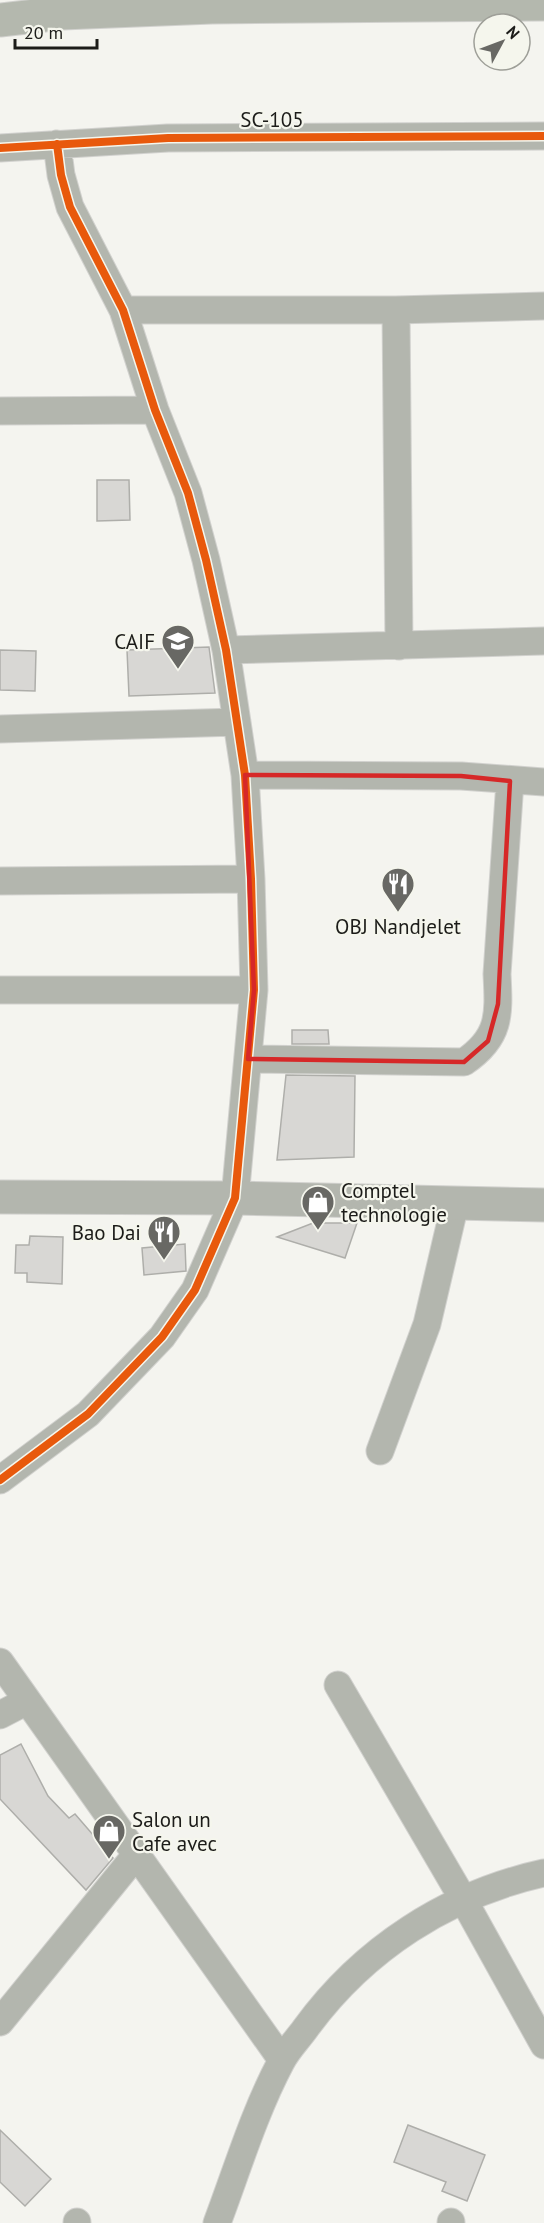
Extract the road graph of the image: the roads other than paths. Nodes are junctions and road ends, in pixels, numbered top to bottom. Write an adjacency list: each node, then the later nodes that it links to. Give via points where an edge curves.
1 (544, 4): 2 (main road, via 212,7 62,13)
2 (0, 20)
3 (544, 136): 4 (street, SC-105, via 168,138)
4 (57, 144): 5 (street, SC-105); 7 (street, via 70,207)
5 (0, 148)
6 (544, 306): 8 (street)
7 (123, 310): 8 (street); 9 (street)
8 (396, 310): 12 (street)
9 (155, 410): 10 (street); 13 (street, via 188,494)
10 (0, 411)
11 (544, 641): 12 (street)
12 (399, 646): 13 (street)
13 (226, 650): 14 (street)
14 (237, 722): 15 (street); 16 (street)
15 (0, 729)
16 (244, 775): 17 (street, via 461,776); 19 (street)
17 (510, 781): 18 (street); 23 (street, via 498,1004 496,1026 488,1041 464,1062)
18 (544, 782)
19 (251, 879): 20 (street); 22 (street)
20 (0, 881)
21 (0, 990): 22 (street)
22 (254, 990): 23 (street)
23 (248, 1059): 25 (street)
24 (0, 1197): 25 (street)
25 (235, 1197): 26 (street); 29 (street, via 195,1290 162,1337 88,1414)
26 (455, 1204): 27 (street); 28 (street, via 427,1324)
27 (544, 1205)
28 (380, 1451)
29 (0, 1480)
30 (0, 1662): 32 (street)
31 (338, 1685): 36 (street)
32 (27, 1701): 33 (street); 34 (street)
33 (0, 1715)
34 (136, 1855): 37 (street); 39 (street)
35 (544, 1873): 36 (street)
36 (463, 1899): 38 (street); 39 (street, via 405,1930 366,1960 318,2011)
37 (0, 2022)
38 (544, 2045)
39 (282, 2060): 40 (street)
40 (216, 2223)

